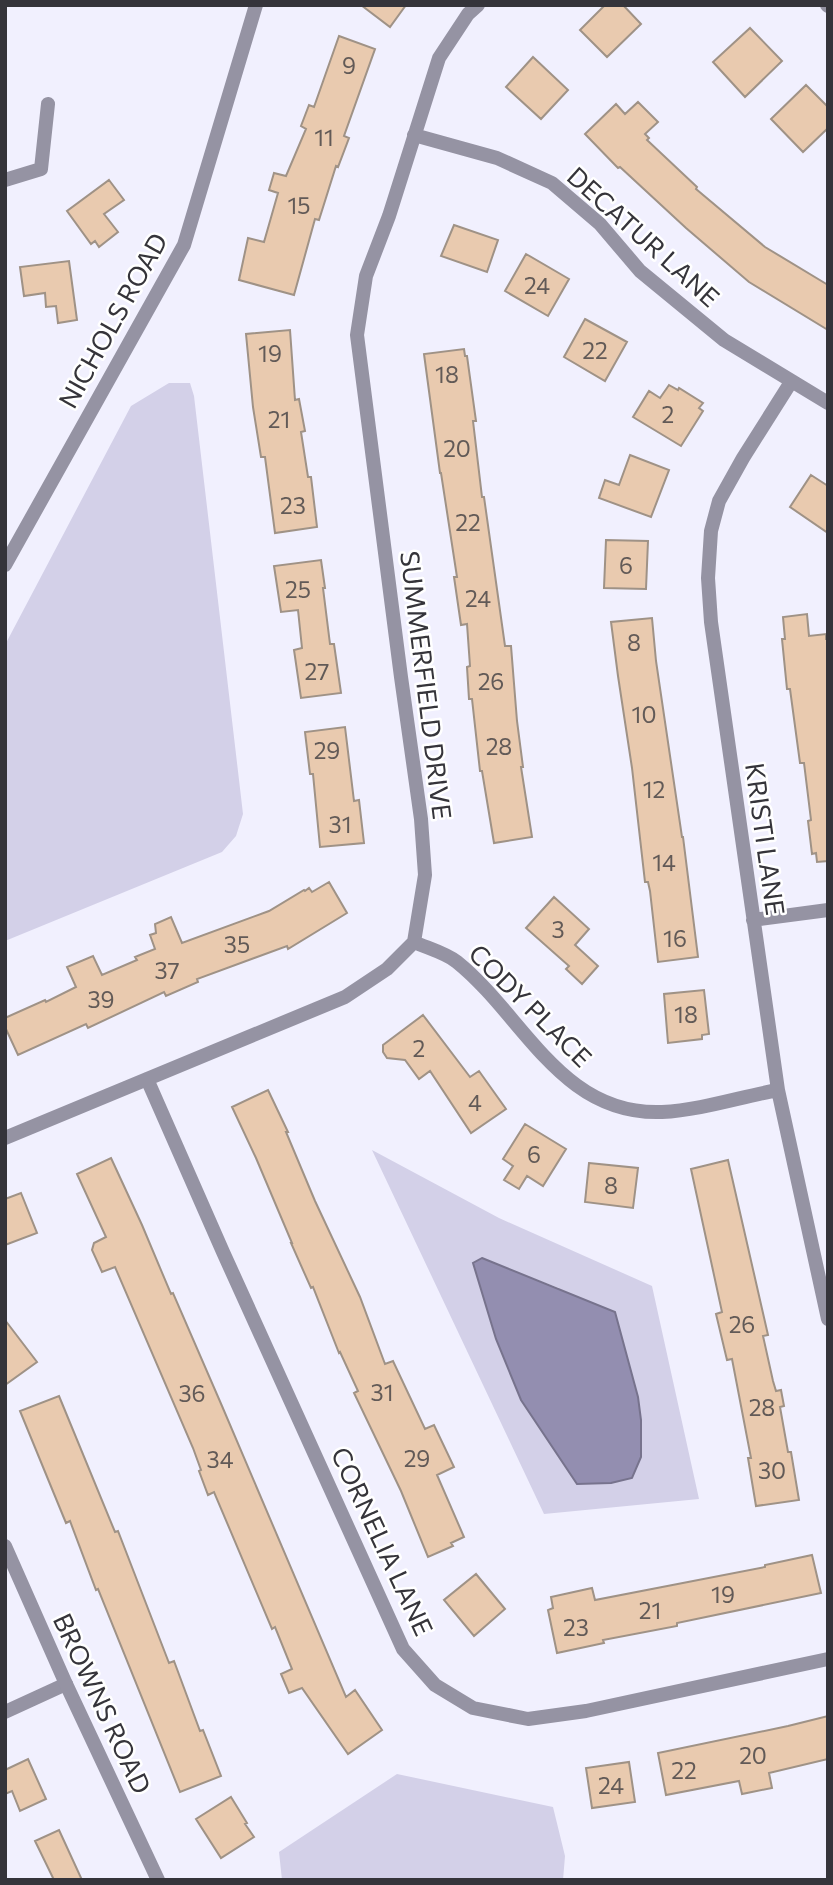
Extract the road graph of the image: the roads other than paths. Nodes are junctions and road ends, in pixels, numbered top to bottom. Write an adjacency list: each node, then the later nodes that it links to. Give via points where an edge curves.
1 (256, 5): 8 (street, NICHOLS ROAD, via 184,245)
2 (478, 5): 4 (street, SUMMERFIELD DRIVE, via 439,58)
3 (48, 104): 5 (street, via 41,169)
4 (414, 135): 6 (street, DECATUR LANE, via 497,158 552,183 600,224 640,271 724,340); 11 (street, SUMMERFIELD DRIVE, via 366,276 357,335 421,820 425,875)
5 (5, 180)
6 (791, 382): 7 (street, DECATUR LANE); 10 (street, KRISTI LANE, via 719,501 711,531 711,622)
7 (828, 403)
8 (5, 565)
9 (828, 910): 10 (street)
10 (753, 920): 13 (street, KRISTI LANE)
11 (414, 942): 12 (street, via 387,969 345,997); 13 (street, CODY PLACE, via 456,961 567,1079 594,1096 627,1109 661,1112)
12 (148, 1079): 14 (street); 17 (street, CORNELIA LANE, via 403,1649 435,1685 473,1707 528,1719 586,1711)
13 (778, 1090): 15 (street, KRISTI LANE)
14 (5, 1138)
15 (828, 1319)
16 (5, 1546): 18 (street, BROWNS ROAD)
17 (828, 1659)
18 (66, 1684): 19 (street); 20 (street, BROWNS ROAD)
19 (5, 1712)
20 (158, 1880)

